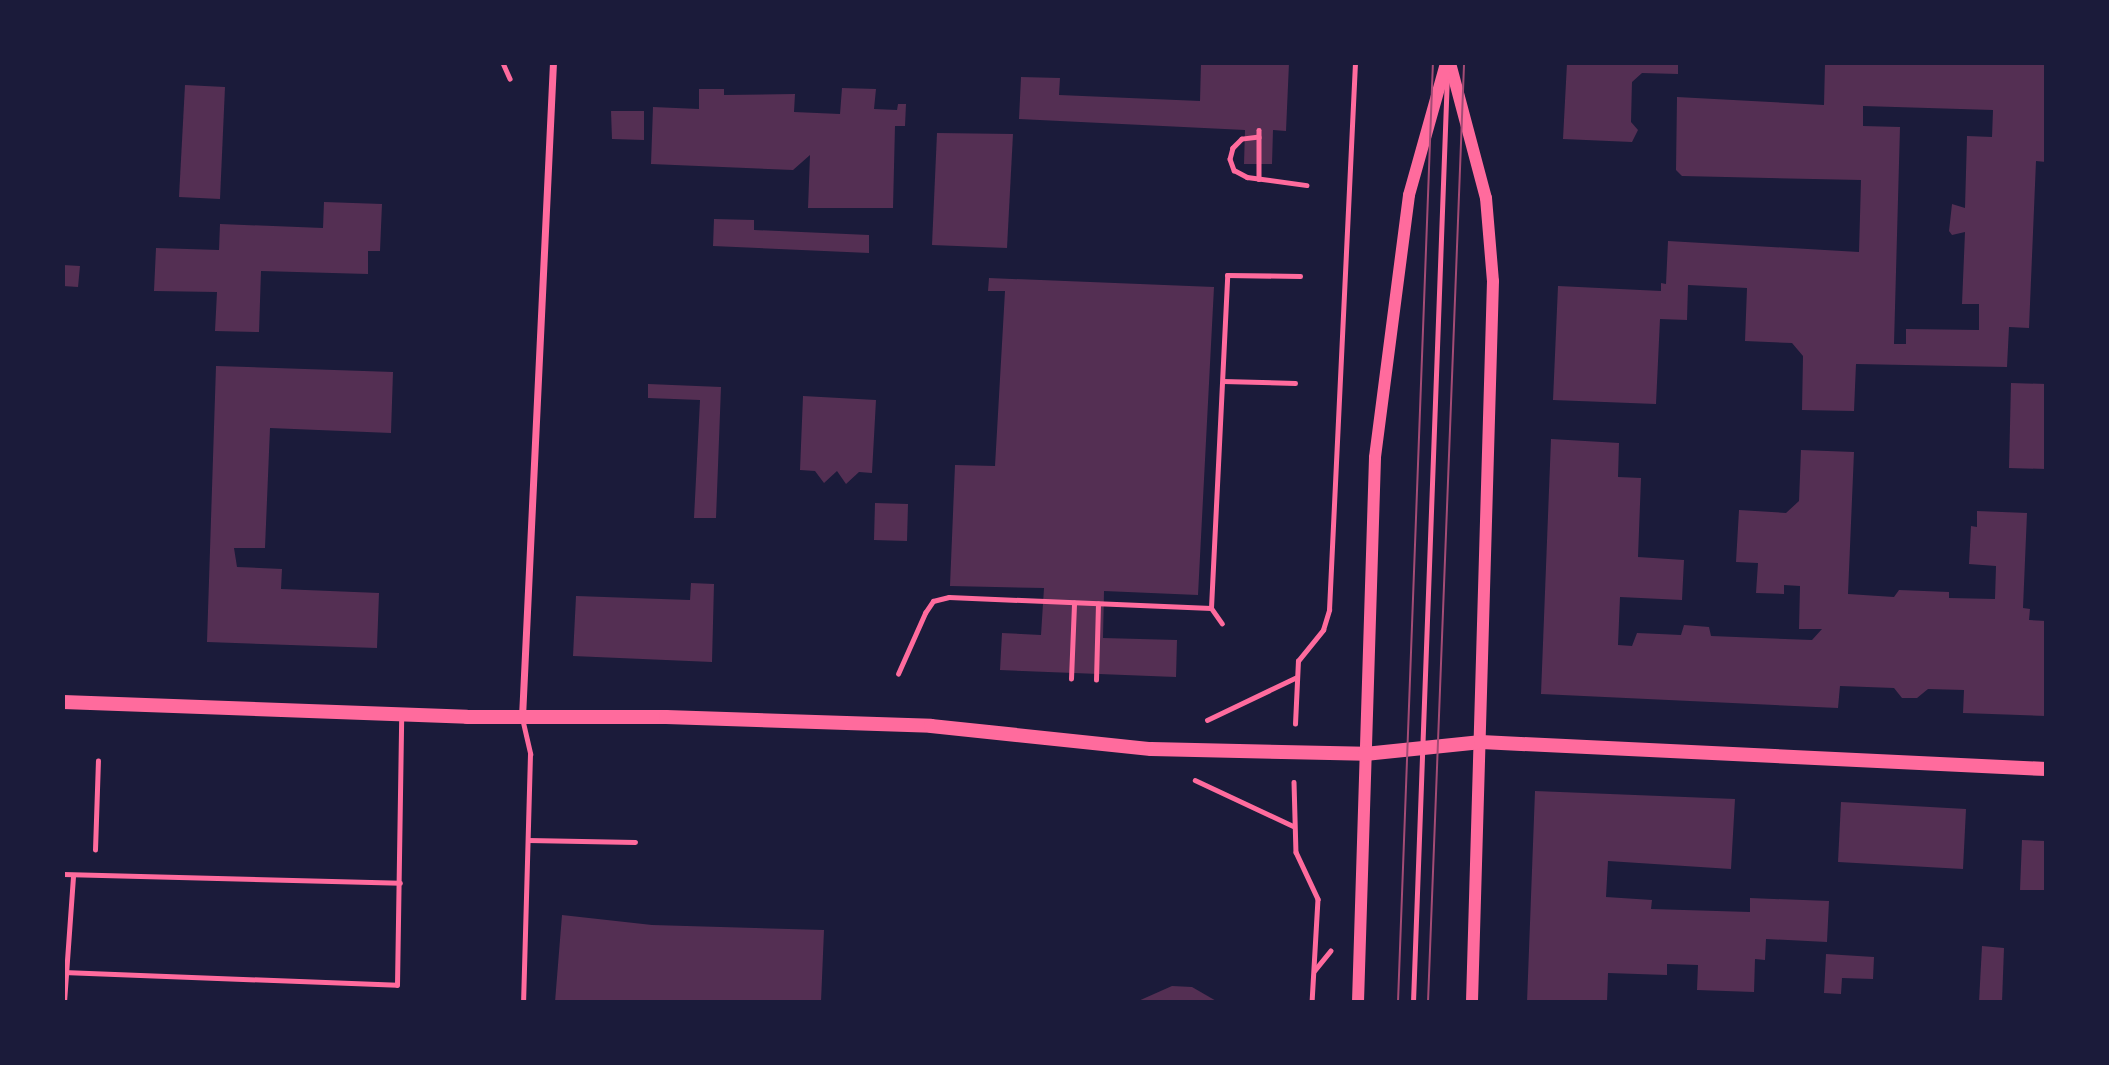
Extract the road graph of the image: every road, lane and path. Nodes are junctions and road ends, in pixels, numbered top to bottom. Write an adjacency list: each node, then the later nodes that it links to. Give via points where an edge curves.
1 (503, 63): 5 (path)
2 (553, 63): 25 (street)
3 (1355, 63): 18 (path, via 1329,610 1323,630 1298,661)
4 (1448, 63): 26 (street, via 1486,198 1493,281); 27 (lane); 29 (street, via 1409,195 1380,415)
5 (510, 79)
6 (1259, 130): 7 (path)
7 (1259, 138): 8 (path); 8 (path, via 1242,139 1230,159 1240,175)
8 (1259, 179): 9 (path)
9 (1306, 185)
10 (1300, 276): 11 (path, via 1227,275)
11 (1223, 381): 12 (path); 15 (path)
12 (1295, 383)
13 (1074, 603): 14 (path); 17 (path, via 949,597 933,601); 19 (path)
14 (1098, 604): 15 (path); 20 (path)
15 (1211, 608): 16 (path)
16 (1223, 624)
17 (898, 674)
18 (1295, 678): 21 (path); 24 (path)
19 (1071, 679)
20 (1096, 680)
21 (1269, 688)
22 (63, 702): 23 (main road)
23 (401, 715): 25 (main road); 37 (lane)
24 (1295, 716)
25 (522, 718): 28 (main road, via 930,726); 33 (lane, via 530,754)
26 (1481, 742): 27 (main road); 30 (main road); 44 (street)
27 (1423, 748): 29 (main road); 43 (lane)
28 (1151, 749): 29 (main road); 32 (path, via 1199,782)
29 (1365, 754): 42 (street)
30 (2046, 769)
31 (1293, 788): 32 (path)
32 (1293, 825): 41 (path, via 1298,857 1318,899)
33 (528, 840): 34 (lane); 40 (lane)
34 (635, 842)
35 (63, 874): 36 (lane)
36 (73, 875): 37 (lane); 38 (lane)
37 (400, 883): 38 (lane, via 397,985)
38 (64, 972): 39 (lane)
39 (64, 1002)
40 (523, 1002)
41 (1312, 1002)
42 (1357, 1002)
43 (1413, 1002)
44 (1472, 1002)

